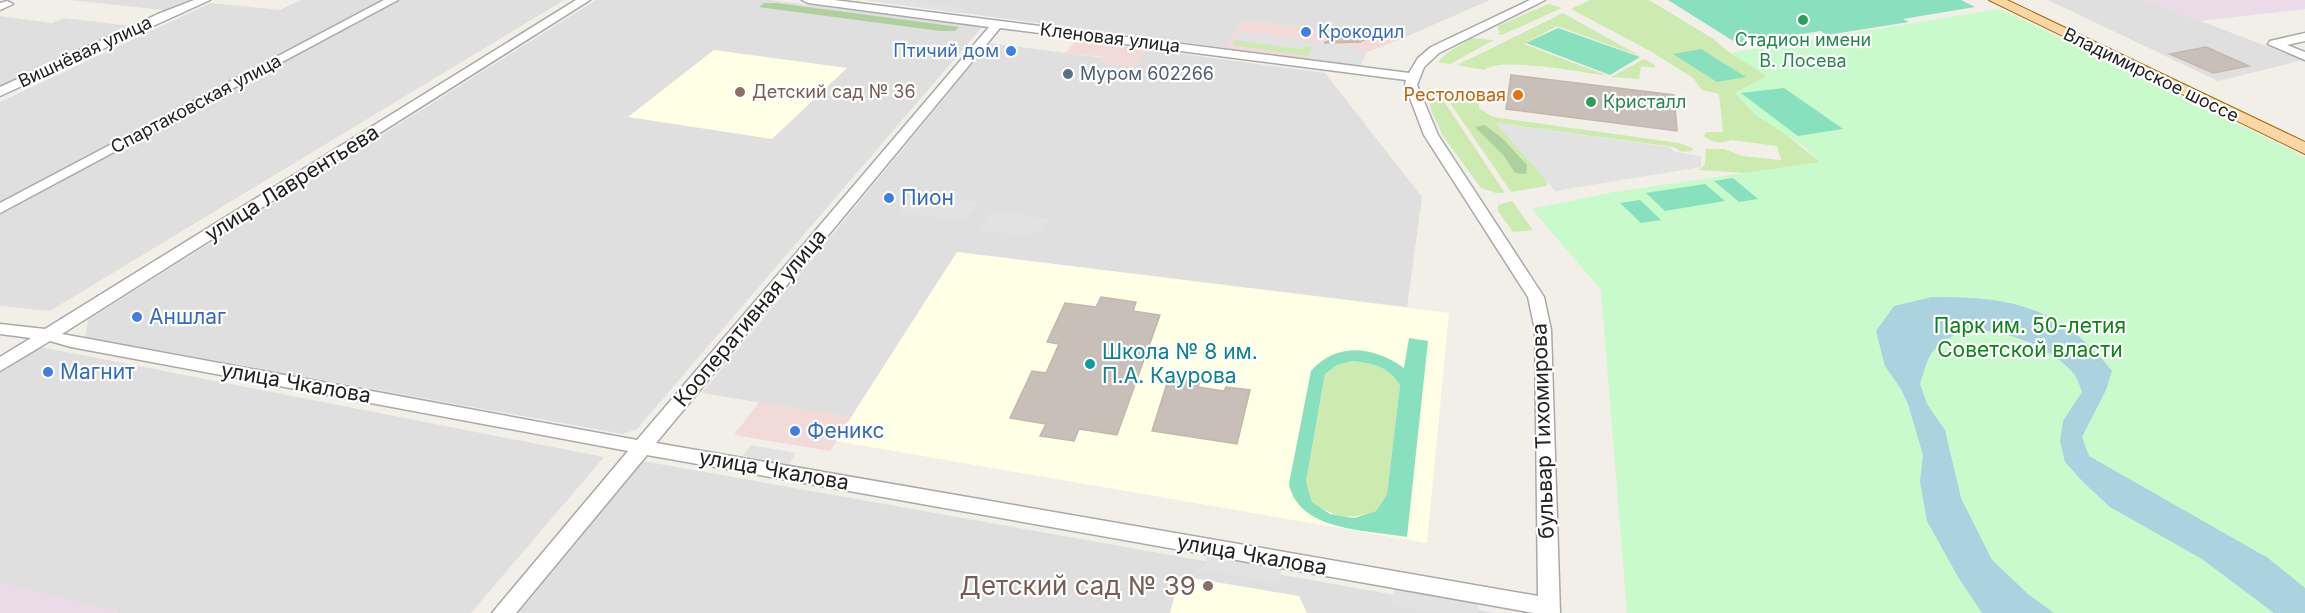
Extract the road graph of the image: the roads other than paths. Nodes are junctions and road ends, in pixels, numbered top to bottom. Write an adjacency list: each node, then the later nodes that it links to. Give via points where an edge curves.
1 (204, 0): 11 (street, Вишнёвая улица)
2 (392, 0): 13 (street, Спартаковская улица)
3 (584, 0): 15 (street, улица Лаврентьева)
4 (808, 0): 7 (street, Кленовая улица)
5 (1539, 0): 10 (street, via 1435,50)
6 (1996, 0): 12 (main road, Владимирское шоссе)
7 (997, 24): 10 (street, Кленовая улица); 17 (street, Кооперативная улица)
8 (2305, 37): 9 (street, via 2274,44)
9 (2305, 56)
10 (1412, 77): 18 (street, бульвар Тихомирова, via 1414,98 1431,135 1536,297 1543,330)
11 (0, 92)
12 (2305, 149)
13 (0, 209)
14 (0, 329): 15 (street, улица Чкалова)
15 (49, 334): 16 (street, улица Лаврентьева); 17 (street, улица Чкалова, via 90,345)
16 (0, 365)
17 (641, 447): 18 (street, улица Чкалова); 19 (street, Кооперативная улица)
18 (1549, 610)
19 (503, 613)

